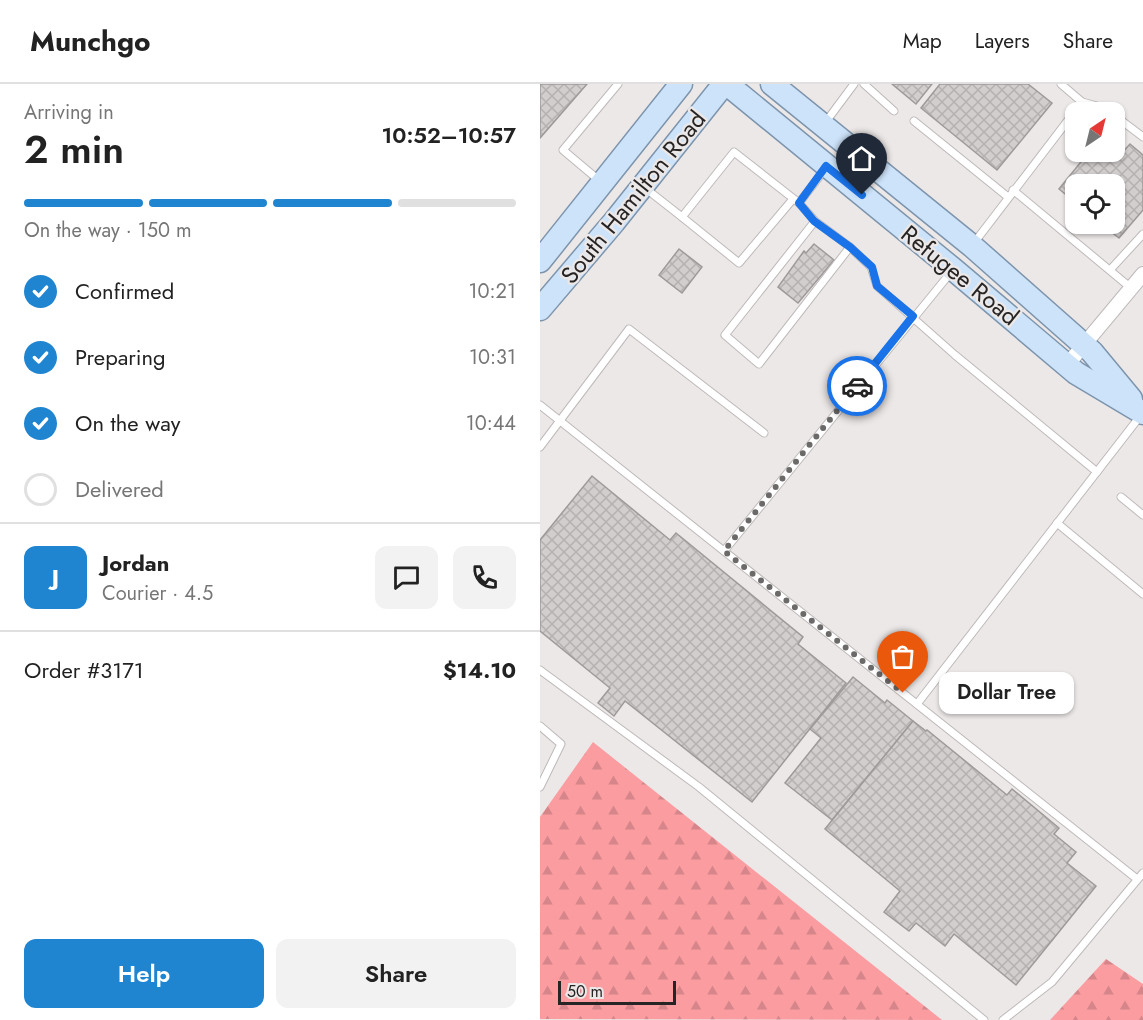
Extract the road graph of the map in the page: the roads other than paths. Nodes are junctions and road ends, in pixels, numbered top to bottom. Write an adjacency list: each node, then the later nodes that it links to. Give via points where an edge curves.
1 (618, 84): 16 (lane, via 563,150)
2 (681, 84): 16 (main road, South Hamilton Road)
3 (726, 84): 15 (main road, Refugee Road); 17 (main road, South Hamilton Road)
4 (772, 84): 13 (main road, Refugee Road)
5 (854, 84): 13 (lane)
6 (864, 84): 9 (lane)
7 (1061, 84): 8 (lane)
8 (1082, 102)
9 (894, 111)
10 (914, 121): 19 (lane)
11 (1065, 124): 18 (lane)
12 (1125, 124): 14 (lane)
13 (823, 126): 24 (main road, Refugee Road)
14 (1143, 136)
15 (826, 166): 20 (lane); 27 (main road, Refugee Road)
16 (601, 182): 26 (main road, South Hamilton Road)
17 (643, 186): 21 (lane); 31 (main road, South Hamilton Road)
18 (1013, 190): 19 (lane); 28 (lane)
19 (1008, 197): 24 (lane)
20 (796, 201): 21 (lane, via 739,263); 21 (lane, via 734,152); 22 (lane)
21 (682, 217)
22 (814, 221): 25 (lane); 25 (lane, via 724,335 759,364)
23 (1143, 234): 28 (lane)
24 (972, 246): 33 (main road, Refugee Road)
25 (850, 247): 32 (lane, via 872,267 877,286)
26 (540, 261)
27 (953, 269): 32 (lane); 34 (main road, Refugee Road)
28 (1110, 270): 30 (lane)
29 (1143, 274): 30 (street)
30 (1131, 288): 33 (street)
31 (540, 309)
32 (913, 316): 40 (lane); 44 (lane)
33 (1084, 345): 34 (street); 36 (main road, Refugee Road)
34 (1067, 364): 36 (main road, Refugee Road)
35 (540, 405): 37 (lane)
36 (1143, 413): 40 (lane)
37 (559, 420): 38 (lane, via 629,329); 39 (lane); 44 (lane)
38 (764, 433)
39 (540, 447)
40 (1097, 472): 43 (lane)
41 (1121, 497): 42 (lane)
42 (1143, 516)
43 (1057, 523): 45 (lane); 47 (lane)
44 (724, 551): 47 (lane)
45 (1143, 594)
46 (540, 670): 52 (lane, via 699,787)
47 (917, 704): 51 (lane)
48 (540, 726): 49 (lane, via 561,744)
49 (540, 787)
50 (1143, 873): 51 (lane)
51 (1137, 879): 53 (lane, via 1052,982)
52 (984, 1020)
53 (1003, 1020)

